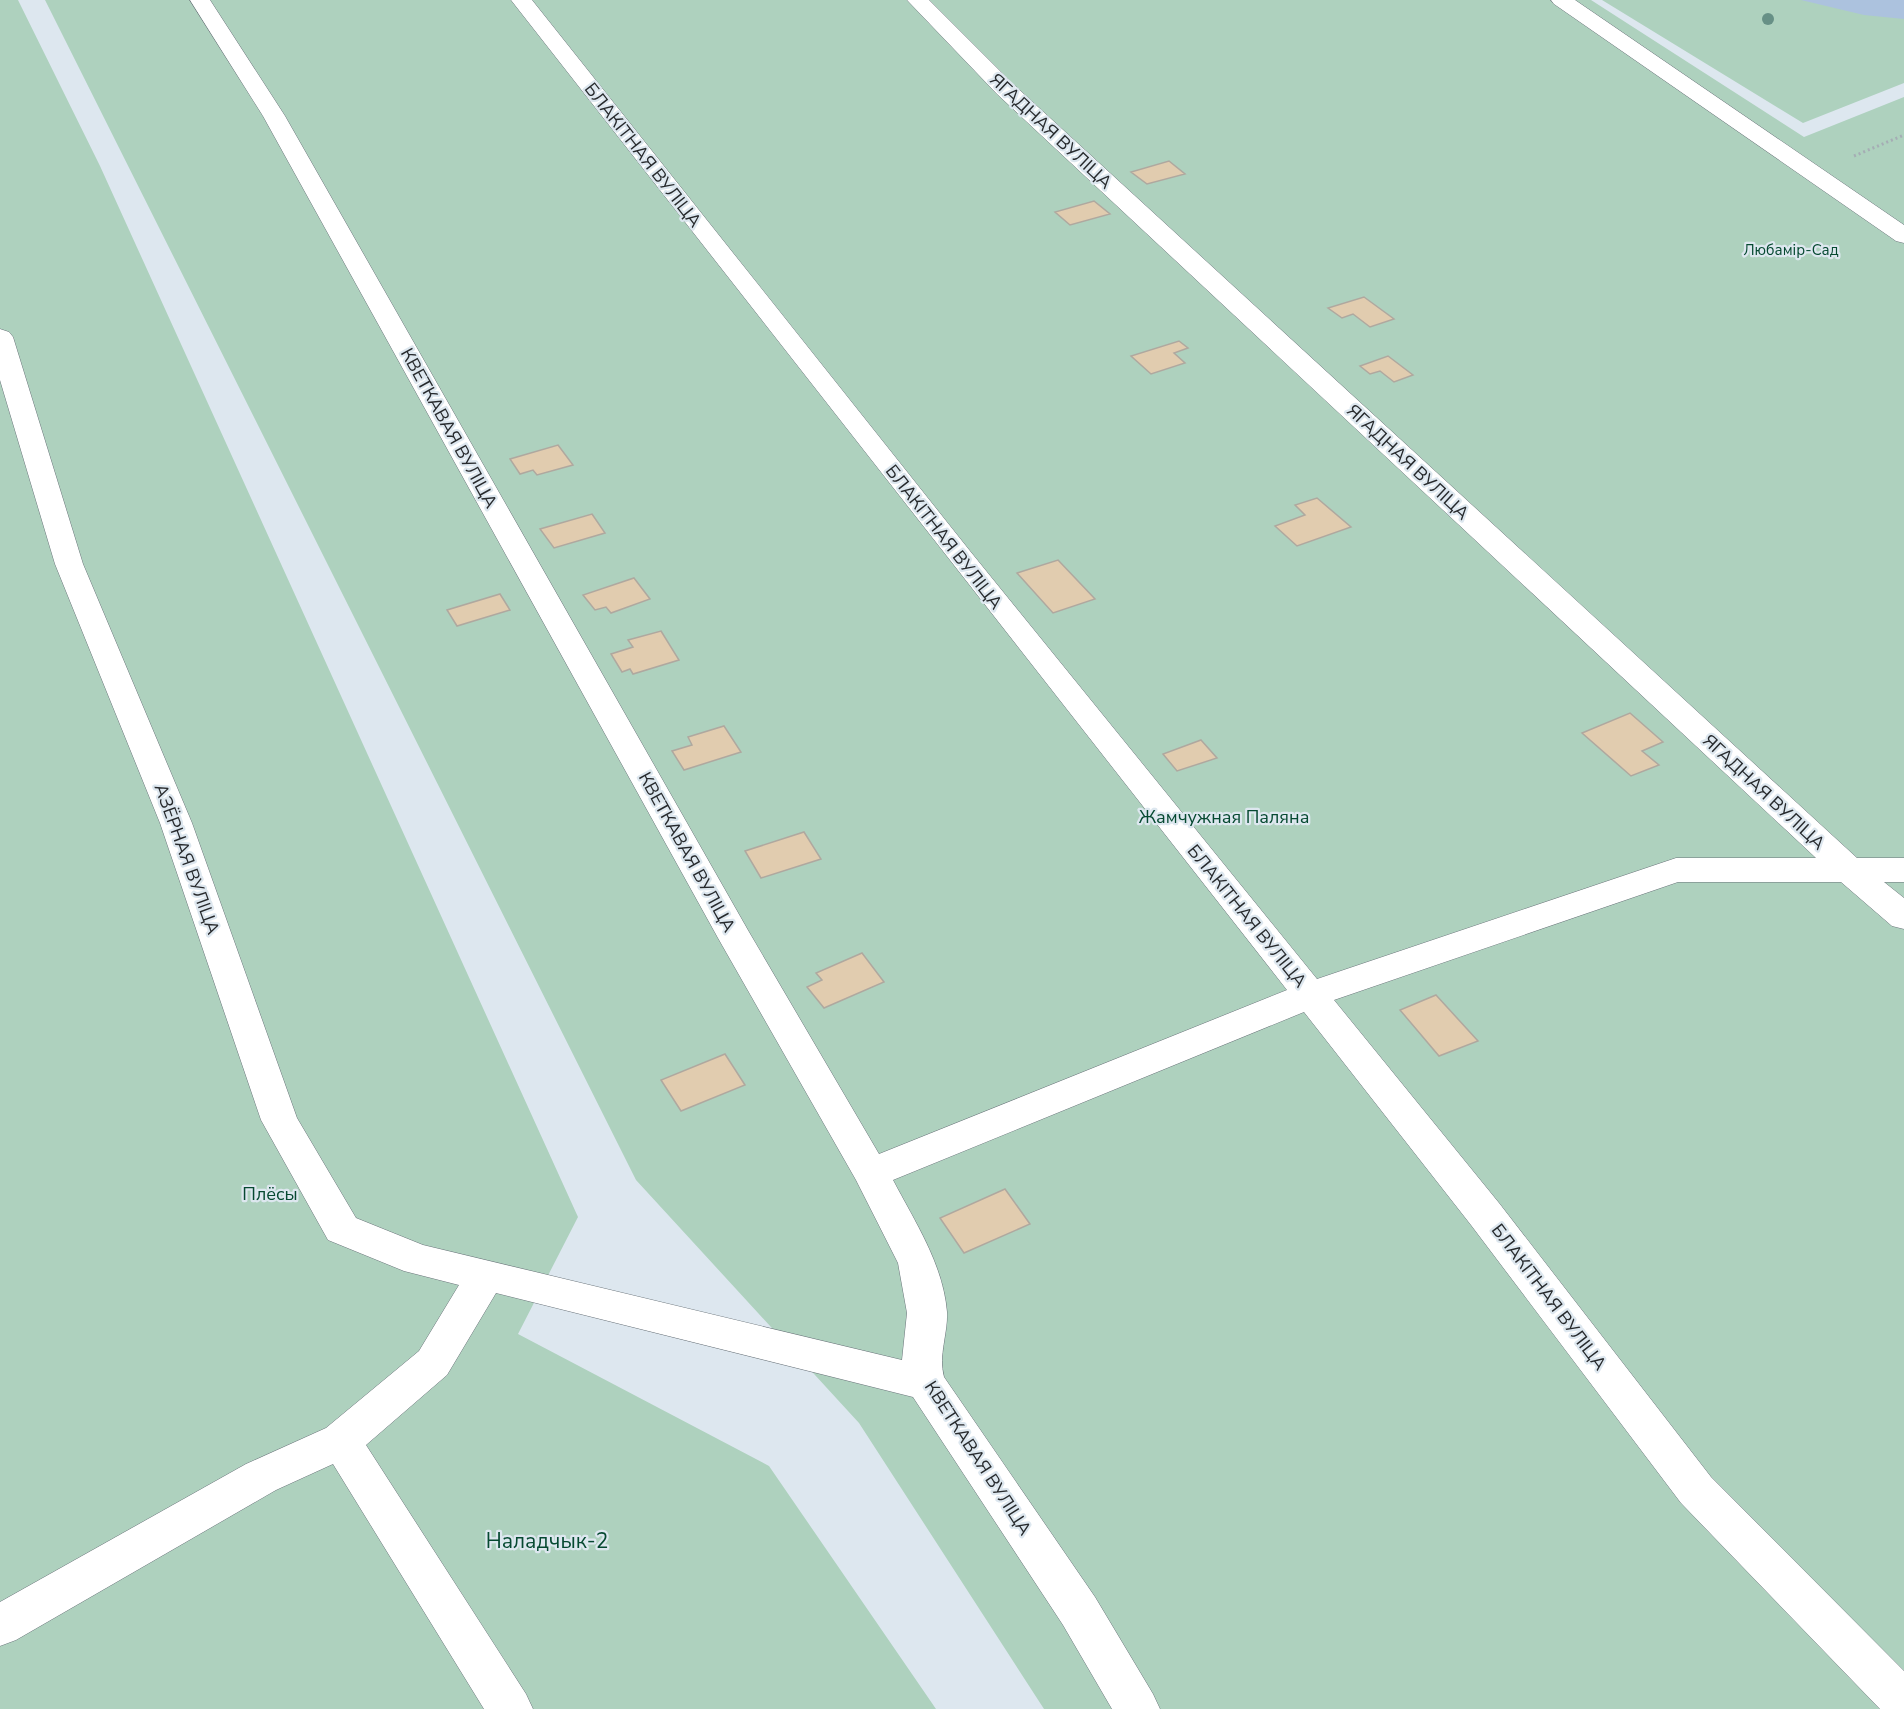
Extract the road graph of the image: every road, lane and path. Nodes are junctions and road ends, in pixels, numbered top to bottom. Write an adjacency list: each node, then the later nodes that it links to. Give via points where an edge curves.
1 (200, 0): 13 (street, КВЕТКАВАЯ ВУЛІЦА, via 274,116)
2 (521, 0): 12 (street, БЛАКІТНАЯ ВУЛІЦА)
3 (917, 0): 9 (street, ЯГАДНАЯ ВУЛІЦА, via 1005,89)
4 (1562, 0): 6 (street)
5 (1904, 135): 6 (path)
6 (1812, 173): 7 (street)
7 (1904, 236)
8 (0, 337): 14 (street, АЗЁРНАЯ ВУЛІЦА, via 69,564 176,823 279,1120 342,1229 418,1260)
9 (1849, 870): 10 (street); 11 (street, ЯГАДНАЯ ВУЛІЦА); 12 (street, via 1676,870)
10 (1904, 870)
11 (1904, 917)
12 (1310, 995): 13 (street); 18 (street, БЛАКІТНАЯ ВУЛІЦА, via 1485,1214 1696,1490)
13 (870, 1173): 15 (street, КВЕТКАВАЯ ВУЛІЦА, via 917,1263 927,1313 921,1366)
14 (486, 1275): 15 (street, АЗЁРНАЯ ВУЛІЦА); 16 (street, via 433,1364)
15 (926, 1383): 20 (street, КВЕТКАВАЯ ВУЛІЦА, via 1079,1611)
16 (340, 1441): 17 (street, via 261,1477); 19 (street)
17 (0, 1625)
18 (1904, 1702)
19 (510, 1709)
20 (1137, 1709)

